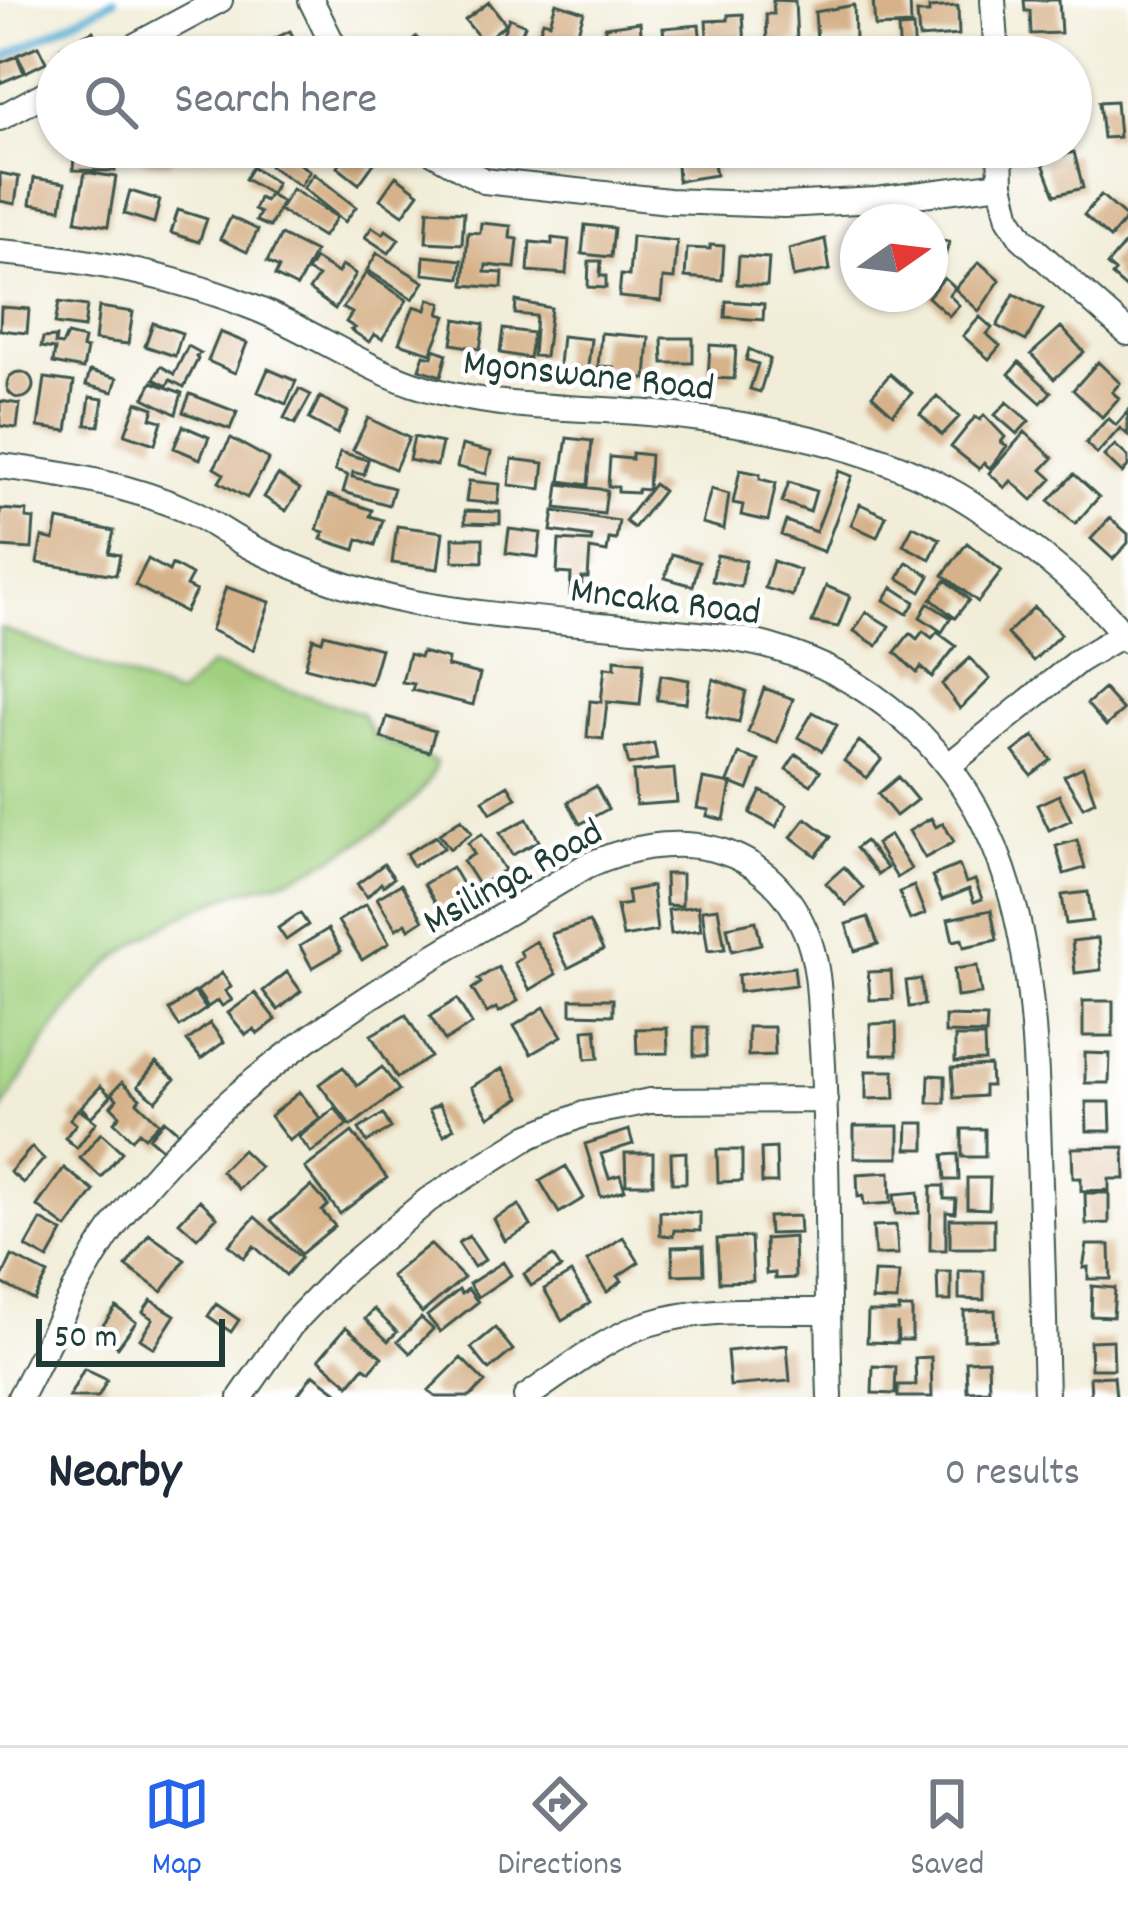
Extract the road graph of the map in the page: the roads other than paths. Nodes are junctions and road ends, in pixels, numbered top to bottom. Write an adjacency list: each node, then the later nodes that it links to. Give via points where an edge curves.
1 (220, 0): 4 (street)
2 (311, 0): 5 (street)
3 (993, 0): 6 (street)
4 (153, 36)
5 (329, 36)
6 (996, 36)
7 (36, 98): 8 (street)
8 (0, 118)
9 (461, 168): 11 (street, via 484,181 784,205)
10 (1000, 168): 11 (street)
11 (1000, 184): 13 (street, via 1022,238)
12 (0, 251): 15 (street, Mgonswane Road, via 177,281 260,310 414,385 468,399 725,423 891,463 996,519)
13 (1128, 333)
14 (0, 466): 16 (street, Mncaka Road, via 119,486 193,513 312,575 377,596 770,646 861,687)
15 (1126, 634): 16 (street, via 1078,661)
16 (948, 766): 23 (street, Mncaka Road, via 994,841 1026,960 1035,1018)
17 (825, 1100): 18 (street, Msilinga Road); 19 (street, Msilinga Road, via 817,975 793,908 760,873 718,850 672,842 626,849 348,1010 257,1074 126,1210); 20 (street, via 650,1102 584,1114 530,1136 428,1200 340,1274 291,1325)
18 (827, 1311): 21 (street, via 689,1313 644,1325); 22 (street, Msilinga Road)
19 (20, 1397)
20 (242, 1397)
21 (526, 1397)
22 (830, 1397)
23 (1046, 1397)

